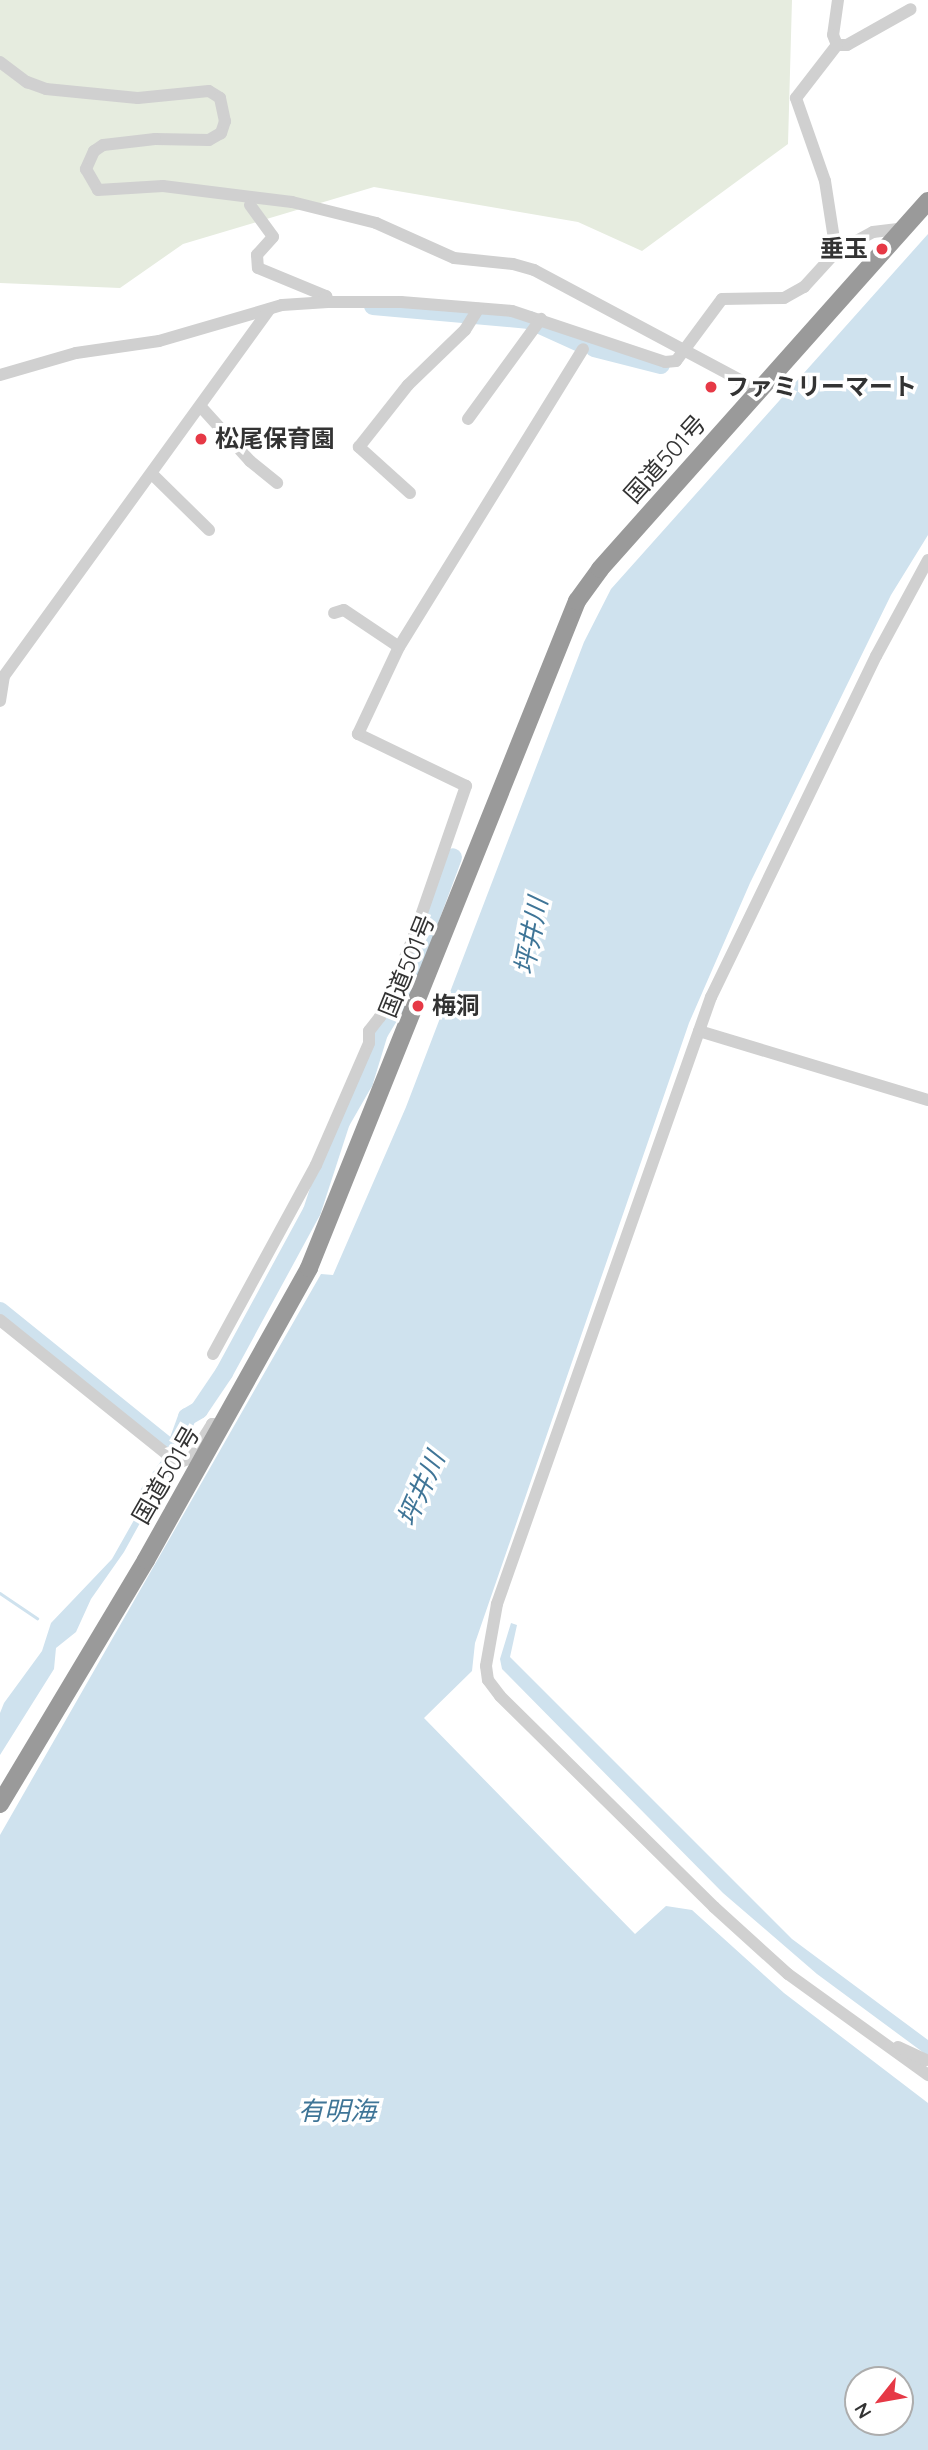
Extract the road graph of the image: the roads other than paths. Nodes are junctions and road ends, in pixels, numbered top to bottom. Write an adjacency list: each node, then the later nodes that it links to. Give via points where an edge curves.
1 (838, 0): 3 (street)
2 (911, 9): 3 (street, via 847,45)
3 (836, 45): 8 (street, via 796,99 825,181)
4 (0, 62): 14 (street, via 27,82 46,89 138,98 209,91 220,99 225,121 221,132 209,140 155,139 103,145 94,151 86,169 98,190 163,186 292,202 376,223 454,258 534,271)
5 (928, 201): 7 (highway, 国道501号)
6 (250, 205): 9 (street, via 273,237 257,256 258,268 326,296)
7 (898, 229): 8 (street, via 873,232); 16 (highway, 国道501号)
8 (836, 252): 14 (street, via 818,266 804,286 784,298 722,299)
9 (328, 302): 10 (street); 11 (street)
10 (270, 309): 15 (street, via 159,341 76,353); 17 (street)
11 (477, 313): 12 (street); 21 (street, via 408,385 359,447)
12 (538, 324): 14 (street, via 666,362 676,361); 18 (street)
13 (583, 349): 25 (street)
14 (688, 350): 16 (street)
15 (0, 375)
16 (759, 390): 31 (highway, 国道501号, via 577,601 309,1268)
17 (201, 407): 19 (street); 20 (street, via 250,461)
18 (468, 419)
19 (152, 474): 22 (street); 26 (street, via 4,676)
20 (277, 482)
21 (410, 493)
22 (209, 530)
23 (928, 560): 27 (street, via 876,656 711,997)
24 (334, 613): 25 (street, via 344,610)
25 (400, 647): 30 (street, via 358,734 466,786 380,1017 369,1031 369,1043 316,1165)
26 (0, 701)
27 (699, 1031): 28 (street); 33 (street, via 497,1604 489,1633 488,1680 551,1750 714,1907 788,1974)
28 (928, 1100)
29 (0, 1320): 31 (street, via 178,1463 191,1458 212,1424)
30 (213, 1354)
31 (223, 1425): 32 (highway, 国道501号)
32 (0, 1804)
33 (888, 2048): 34 (street, via 895,2046); 35 (street)
34 (927, 2059)
35 (928, 2075)

